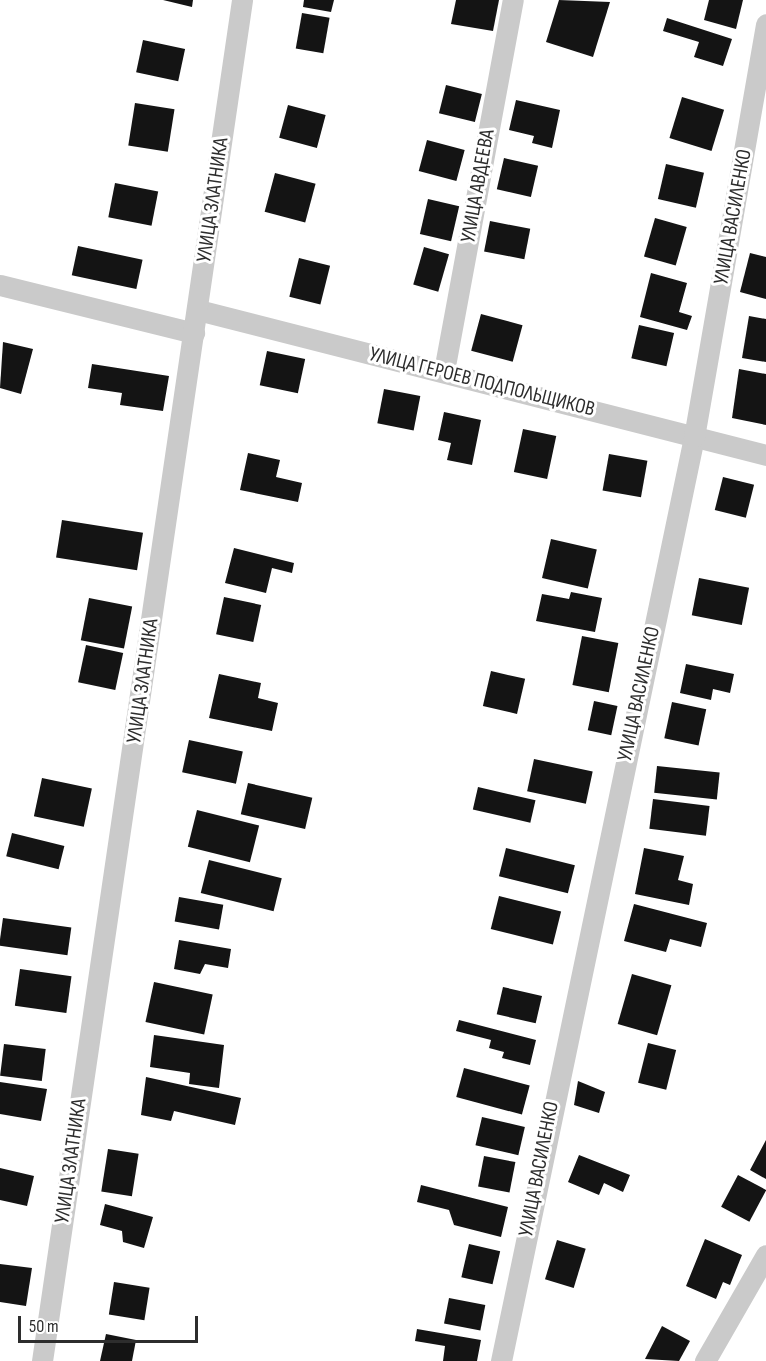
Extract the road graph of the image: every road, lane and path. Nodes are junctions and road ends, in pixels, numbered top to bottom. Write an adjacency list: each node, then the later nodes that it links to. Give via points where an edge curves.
1 (242, 0): 5 (street, УЛИЦА ЗЛАТНИКА)
2 (513, 0): 7 (street, УЛИЦА АВДЕЕВА)
3 (766, 24): 8 (street, УЛИЦА ВАСИЛЕНКО)
4 (0, 285): 6 (street)
5 (198, 310): 6 (street, УЛИЦА ЗЛАТНИКА); 7 (street, УЛИЦА ГЕРОЕВ ПОДПОЛЬЩИКОВ)
6 (194, 333): 11 (street, УЛИЦА ЗЛАТНИКА)
7 (444, 372): 8 (street, УЛИЦА ГЕРОЕВ ПОДПОЛЬЩИКОВ)
8 (694, 437): 9 (street, УЛИЦА ГЕРОЕВ ПОДПОЛЬЩИКОВ); 12 (street, УЛИЦА ВАСИЛЕНКО)
9 (766, 456)
10 (766, 1255): 13 (street)
11 (42, 1361)
12 (501, 1361)
13 (705, 1361)

